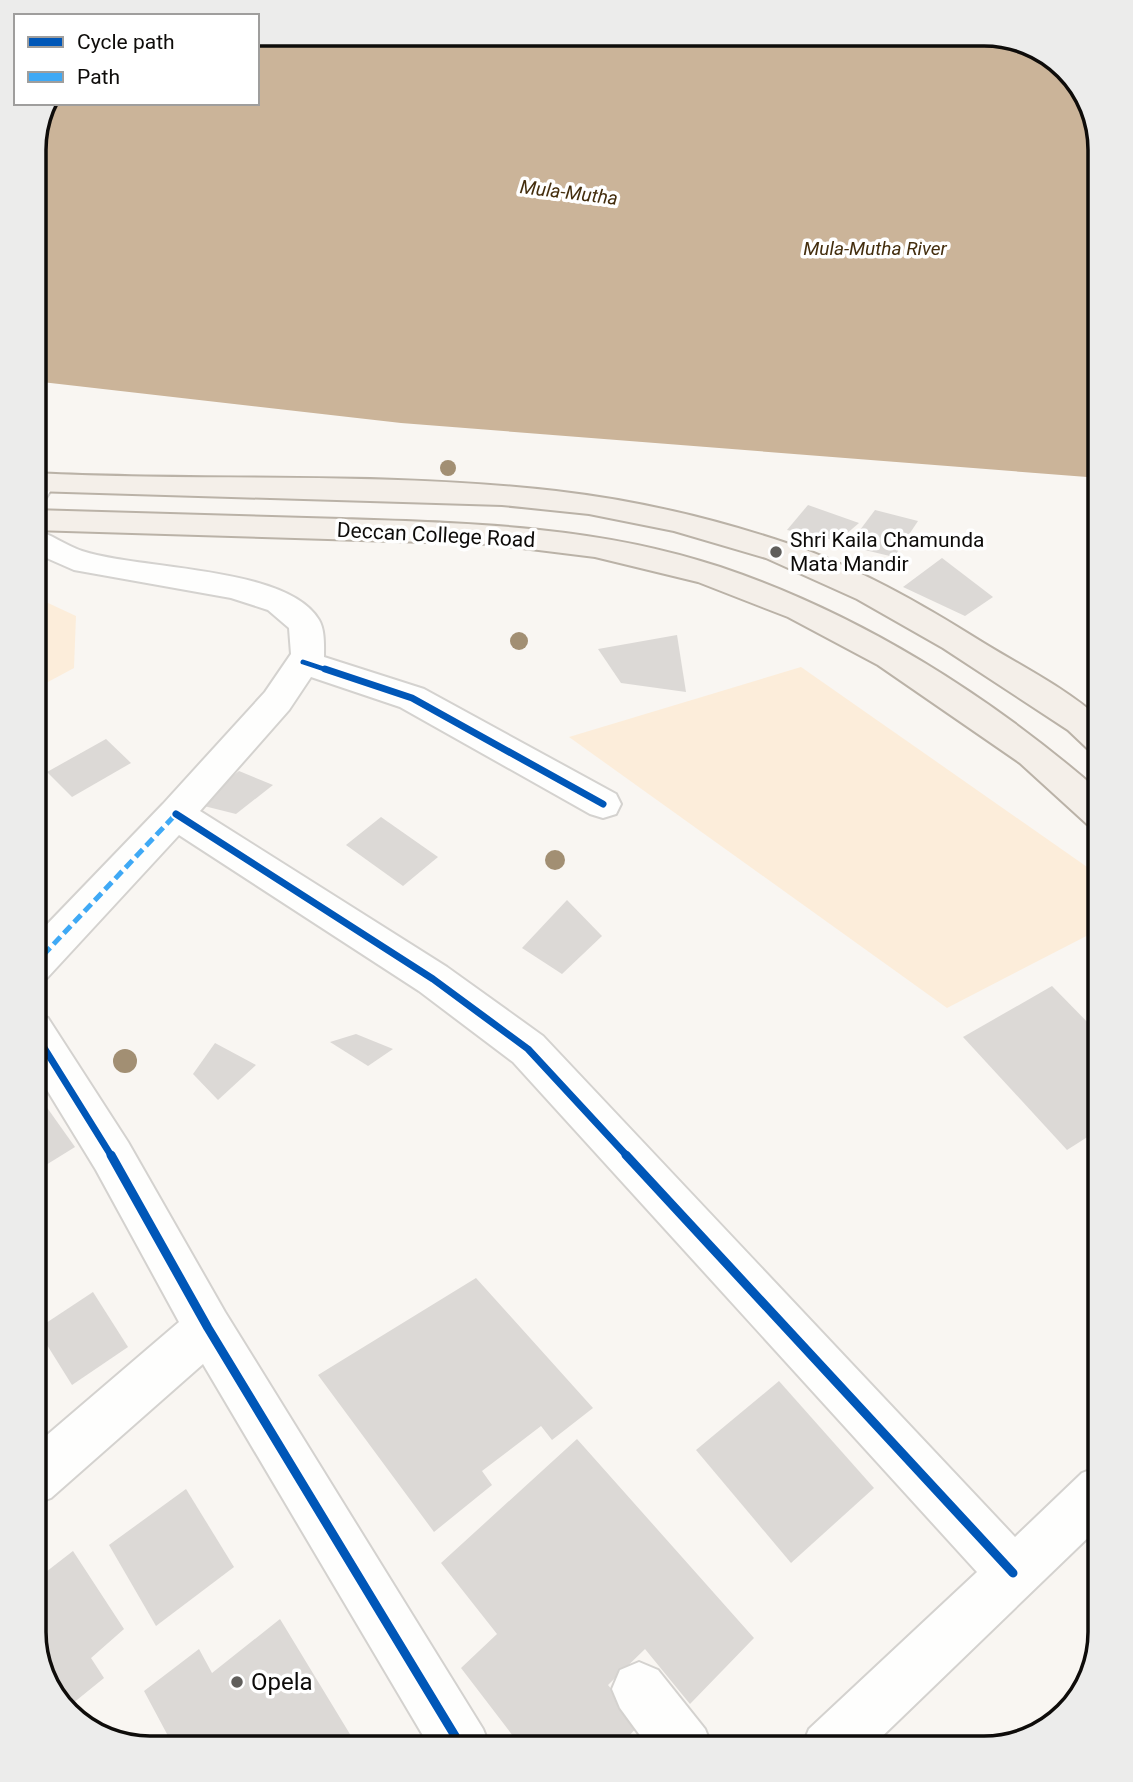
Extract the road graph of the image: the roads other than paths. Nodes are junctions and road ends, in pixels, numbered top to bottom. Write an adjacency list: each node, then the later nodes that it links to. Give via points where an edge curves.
1 (46, 486): 5 (main road, Deccan College Road, via 503,495 613,509 732,536 833,574 930,623)
2 (46, 520): 6 (main road, Deccan College Road, via 491,534 594,547 706,573 800,609 890,657 1033,754)
3 (46, 546): 4 (street, via 74,560 233,588 280,602 305,624 308,656)
4 (303, 662): 7 (street, via 412,698); 8 (street, via 277,701)
5 (1088, 728)
6 (1088, 803)
7 (603, 804)
8 (176, 814): 9 (street); 14 (street, via 433,979 528,1049)
9 (45, 953)
10 (45, 1050): 11 (street, via 112,1156)
11 (208, 1328): 12 (street); 16 (street)
12 (45, 1469)
13 (1088, 1502): 14 (street)
14 (1013, 1573): 18 (street)
15 (639, 1689): 17 (street)
16 (455, 1736)
17 (676, 1737)
18 (842, 1737)

